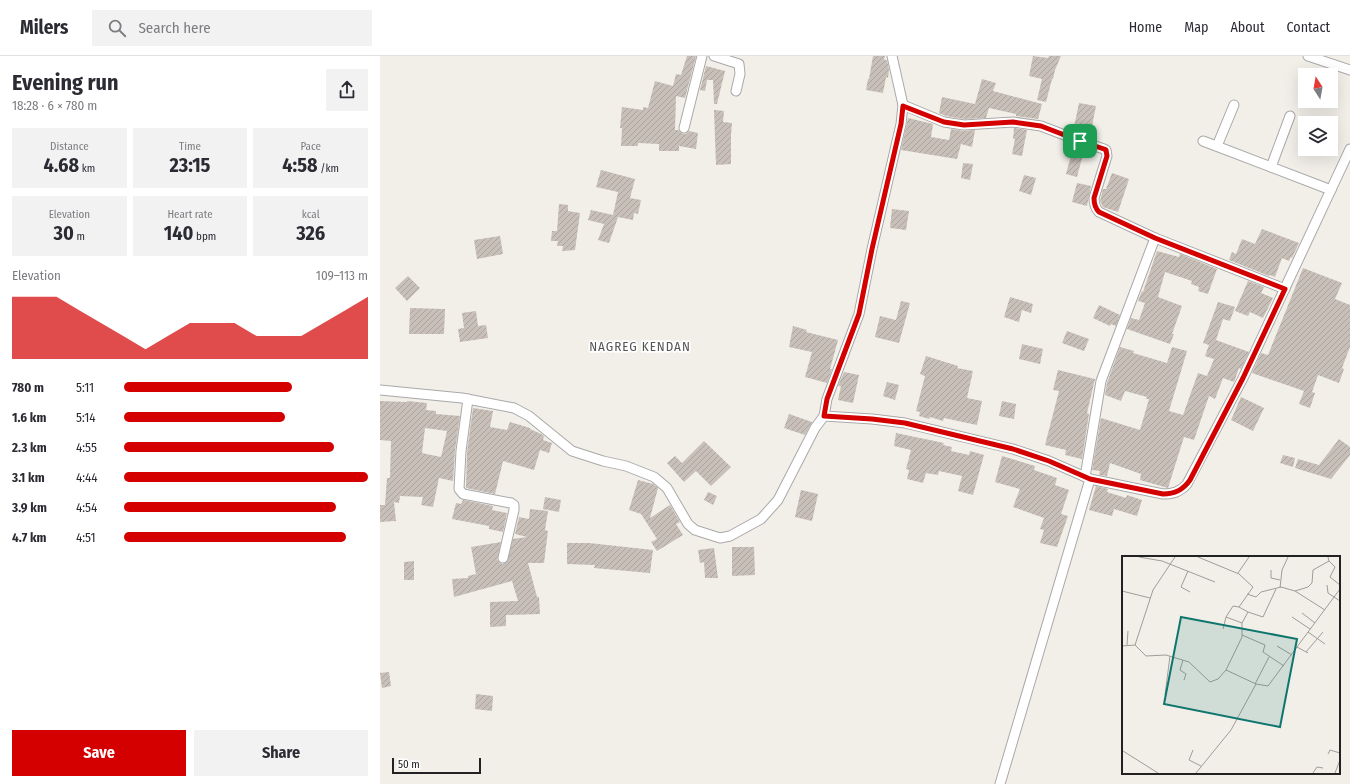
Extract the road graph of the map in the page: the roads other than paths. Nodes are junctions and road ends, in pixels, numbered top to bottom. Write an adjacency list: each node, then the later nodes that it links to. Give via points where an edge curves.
1 (702, 56): 11 (street)
2 (714, 56): 5 (street)
3 (892, 56): 9 (street)
4 (1308, 56): 6 (street)
5 (725, 57): 7 (street, via 740,65)
6 (1350, 70)
7 (736, 91)
8 (1234, 105): 13 (street)
9 (903, 106): 17 (street, via 950,123 964,125 1013,122 1041,126 1106,150 1107,156 1094,198 1096,209 1103,215); 21 (street, via 859,314 827,399)
10 (1290, 116): 15 (street)
11 (684, 128)
12 (1203, 141): 13 (street)
13 (1217, 146): 15 (street)
14 (1350, 149): 16 (street)
15 (1271, 167): 16 (street)
16 (1331, 190): 18 (street)
17 (1155, 238): 18 (street); 22 (street, via 1101,381)
18 (1285, 289): 22 (street, via 1243,378 1190,480 1182,490 1163,494)
19 (380, 390): 20 (street)
20 (468, 399): 21 (street, via 514,408 529,416 572,451 626,466 654,477 666,488 688,524 696,530 720,538 730,536 761,519 778,500 815,428); 23 (street, via 458,489 463,494 514,505)
21 (824, 416): 22 (street, via 905,423 1013,449)
22 (1088, 478): 24 (street)
23 (503, 558)
24 (1000, 784)

